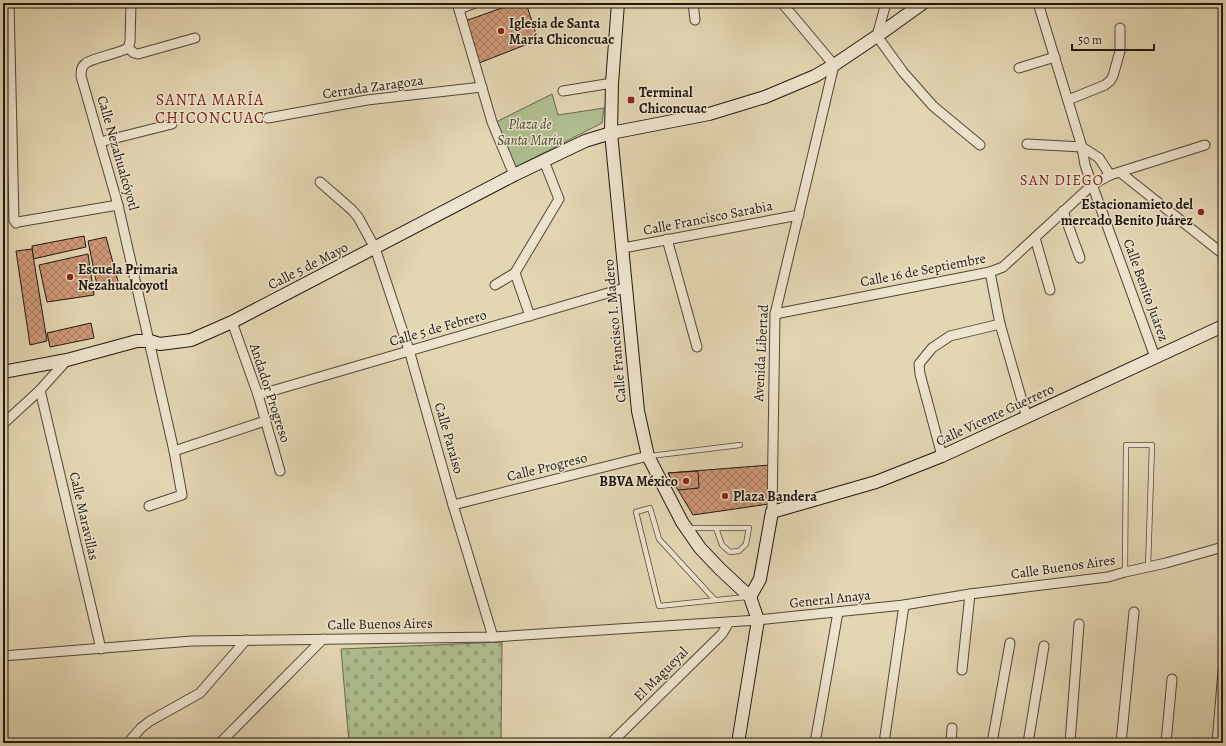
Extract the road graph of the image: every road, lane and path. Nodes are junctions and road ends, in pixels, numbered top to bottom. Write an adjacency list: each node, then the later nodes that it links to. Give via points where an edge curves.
1 (9, 3): 37 (street, via 14,220 16,223)
2 (131, 3): 15 (street)
3 (475, 3): 10 (street)
4 (618, 3): 19 (main road, Calle Francisco I. Madero)
5 (693, 3): 11 (street)
6 (782, 3): 17 (street)
7 (886, 3): 13 (street)
8 (924, 3): 13 (main road, Calle 5 de Mayo)
9 (1038, 3): 16 (street, Calle Benito Juárez)
10 (458, 6): 20 (street)
11 (696, 20)
12 (1120, 28): 22 (street, via 1120,51 1110,81)
13 (877, 36): 17 (main road, Calle 5 de Mayo); 28 (street, via 903,72 933,106)
14 (195, 38): 15 (street, via 138,54)
15 (128, 48): 26 (street, Calle Nezahualcóyotl, via 86,62 81,68)
16 (1055, 57): 18 (street); 22 (street, Calle Benito Juárez)
17 (834, 65): 25 (main road, Calle 5 de Mayo, via 766,98 709,114); 39 (street, Avenida Libertad)
18 (1019, 68)
19 (612, 83): 21 (street); 25 (main road, Calle Francisco I. Madero)
20 (482, 87): 23 (street, Cerrada Zaragoza, via 367,100); 33 (street, via 492,122)
21 (563, 91)
22 (1068, 100): 30 (street, Calle Benito Juárez)
23 (268, 118)
24 (172, 124): 26 (street)
25 (611, 133): 31 (main road, Calle 5 de Mayo, via 585,141); 43 (main road, Calle Francisco I. Madero)
26 (100, 142): 37 (street, Calle Nezahualcóyotl)
27 (1027, 144): 30 (street)
28 (980, 145)
29 (1205, 145): 32 (street, Calle 16 de Septiembre)
30 (1082, 147): 34 (street, via 1099,158); 36 (street, Calle Benito Juárez)
31 (544, 161): 33 (main road, Calle 5 de Mayo); 47 (street, via 559,199)
32 (1121, 173): 34 (street, Calle 16 de Septiembre); 44 (street)
33 (514, 175): 42 (main road, Calle 5 de Mayo)
34 (1110, 175): 36 (street, Calle 16 de Septiembre)
35 (320, 182): 42 (street, Calle Paraíso, via 358,217)
36 (1092, 185): 38 (street, Calle 16 de Septiembre); 59 (street, Calle Benito Juárez)
37 (118, 205): 56 (street, Calle Nezahualcóyotl)
38 (1063, 211): 40 (street, Calle 16 de Septiembre); 45 (street)
39 (799, 215): 41 (street, Calle Francisco Sarabia); 51 (street, Avenida Libertad)
40 (1035, 238): 46 (street, Calle 16 de Septiembre, via 1003,267); 50 (street)
41 (667, 240): 43 (street, Calle Francisco Sarabia); 57 (street)
42 (375, 248): 53 (main road, Calle 5 de Mayo); 58 (street, Calle Paraíso)
43 (623, 248): 49 (main road, Calle Francisco I. Madero)
44 (1223, 254)
45 (1080, 258)
46 (990, 272): 51 (street, Calle 16 de Septiembre); 54 (street)
47 (515, 273): 48 (street); 52 (street)
48 (495, 285)
49 (625, 288): 52 (street, Calle 5 de Febrero); 69 (main road, Calle Francisco I. Madero, via 638,411)
50 (1050, 290)
51 (775, 314): 74 (street, Avenida Libertad)
52 (530, 316): 58 (street, Calle 5 de Febrero)
53 (232, 322): 56 (main road, Calle 5 de Mayo, via 191,340 160,344); 63 (street, Andador Progreso)
54 (1000, 324): 64 (street); 70 (street, via 950,336 932,348 919,364)
55 (1223, 326): 59 (main road, Calle Vicente Guerrero)
56 (150, 341): 60 (main road, Calle 5 de Mayo, via 137,341); 68 (street, Calle Nezahualcóyotl)
57 (697, 347)
58 (409, 350): 63 (street, Calle 5 de Febrero); 72 (street, Calle Paraíso)
59 (1155, 357): 64 (main road, Calle Vicente Guerrero)
60 (67, 360): 61 (main road, Calle 5 de Mayo); 62 (street)
61 (3, 372)
62 (40, 390): 66 (street); 94 (street, Calle Maravillas)
63 (258, 395): 65 (street, Andador Progreso)
64 (1027, 418): 70 (main road, Calle Vicente Guerrero)
65 (265, 420): 68 (street); 71 (street, Andador Progreso)
66 (3, 424)
67 (740, 445): 69 (lane)
68 (174, 451): 73 (street, Calle Nezahualcóyotl, via 182,495)
69 (648, 456): 72 (street, Calle Progreso); 75 (main road, Calle Francisco I. Madero)
70 (942, 456): 74 (main road, Calle Vicente Guerrero, via 876,482)
71 (280, 471)
72 (453, 505): 89 (street, Calle Paraíso)
73 (149, 506)
74 (772, 512): 81 (main road, Avenida Libertad, via 760,579)
75 (686, 528): 76 (lane); 81 (main road, Calle Francisco I. Madero, via 700,548)
76 (716, 528): 76 (lane, via 722,545 730,552 739,551 746,544 749,528)
77 (1223, 547): 78 (street, Calle Buenos Aires)
78 (1148, 568): 79 (street, Calle Buenos Aires); 79 (lane, via 1152,446 1126,445)
79 (1125, 572): 80 (street, Calle Buenos Aires, via 1108,577)
80 (970, 594): 83 (street, Calle Buenos Aires); 96 (street)
81 (750, 597): 82 (lane); 86 (main road, Calle Francisco I. Madero)
82 (715, 600): 82 (lane, via 659,539 650,508 636,512 659,606)
83 (904, 605): 84 (street, General Anaya); 105 (street)
84 (838, 612): 86 (street, General Anaya); 104 (street)
85 (1134, 612): 110 (street)
86 (758, 620): 87 (street, Calle Buenos Aires); 103 (main road)
87 (728, 622): 89 (street, Calle Buenos Aires); 102 (street, El Magueyal, via 722,634)
88 (1079, 624): 109 (street)
89 (493, 637): 90 (street, Calle Buenos Aires)
90 (323, 639): 91 (street, Calle Buenos Aires); 101 (street)
91 (246, 640): 94 (street, Calle Buenos Aires, via 192,641); 100 (street, via 200,694 150,721)
92 (1010, 643): 107 (street)
93 (1044, 646): 108 (street)
94 (101, 649): 95 (street, Calle Buenos Aires)
95 (3, 656)
96 (962, 670)
97 (1223, 671): 112 (street)
98 (1172, 679): 111 (street)
99 (952, 728): 106 (street)
100 (128, 743)
101 (220, 743)
102 (611, 743)
103 (738, 743)
104 (815, 743)
105 (884, 743)
106 (951, 743)
107 (992, 743)
108 (1028, 743)
109 (1070, 743)
110 (1121, 743)
111 (1166, 743)
112 (1217, 743)

